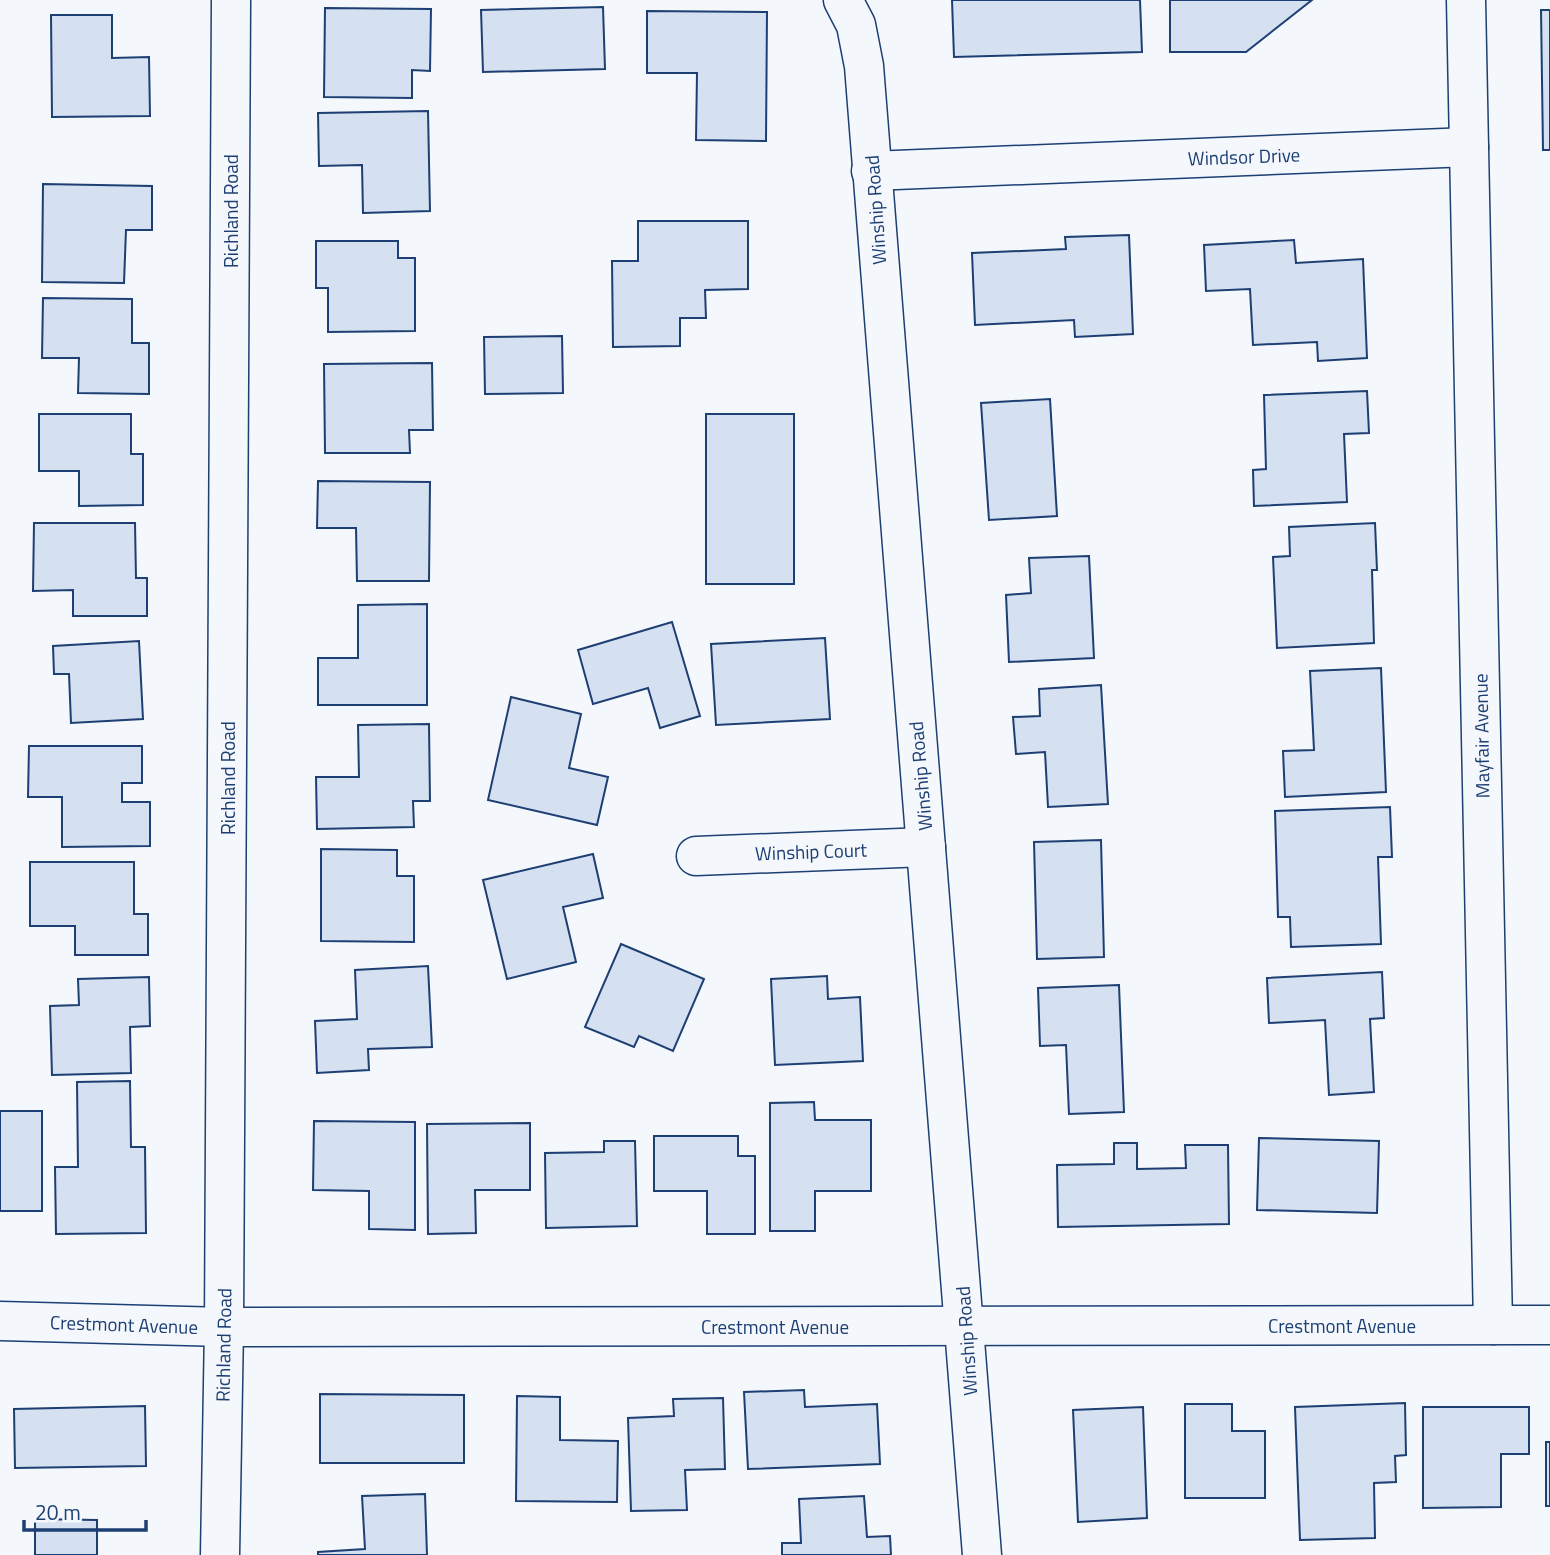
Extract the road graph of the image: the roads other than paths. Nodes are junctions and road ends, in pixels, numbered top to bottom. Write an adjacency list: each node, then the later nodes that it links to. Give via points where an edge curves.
1 (231, 0): 12 (street, Richland Road)
2 (843, 0): 5 (street, Winship Road, via 856,25 864,66)
3 (1466, 0): 4 (street)
4 (1469, 147): 5 (street, Windsor Drive); 9 (street, Mayfair Avenue)
5 (872, 171): 6 (street, Winship Road)
6 (926, 847): 7 (street, Winship Court); 11 (street, Winship Road)
7 (696, 856)
8 (0, 1321): 12 (street, Crestmont Avenue)
9 (1493, 1325): 10 (street, Crestmont Avenue); 11 (street, Crestmont Avenue)
10 (1550, 1325)
11 (965, 1326): 12 (street, Crestmont Avenue); 14 (street, Winship Road)
12 (224, 1327): 13 (street, Richland Road)
13 (220, 1555)
14 (982, 1555)

